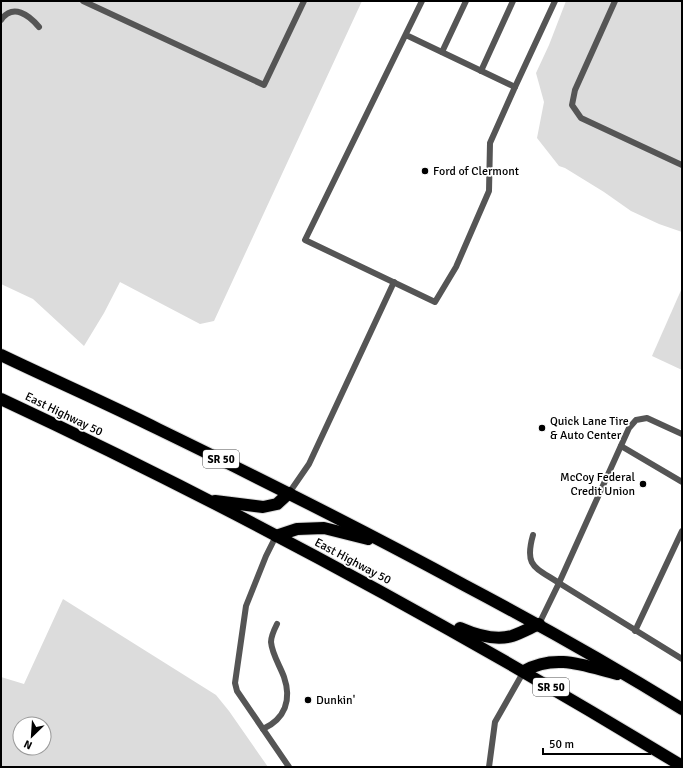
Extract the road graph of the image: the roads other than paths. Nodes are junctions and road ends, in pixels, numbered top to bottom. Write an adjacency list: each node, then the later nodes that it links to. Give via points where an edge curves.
1 (83, 1): 2 (lane, via 264,85)
2 (304, 1)
3 (422, 1): 10 (lane)
4 (466, 1): 11 (lane)
5 (513, 1): 12 (lane)
6 (555, 1): 13 (lane)
7 (615, 1): 14 (lane, via 575,90 572,105 581,118)
8 (1, 20): 9 (lane, via 17,11 32,19)
9 (39, 27)
10 (406, 35): 11 (lane); 15 (lane, via 306,240)
11 (442, 52): 12 (lane)
12 (481, 71): 13 (lane)
13 (515, 87): 15 (lane, via 490,142 489,191 456,266 435,302)
14 (682, 164)
15 (394, 282): 21 (lane, via 309,464)
16 (1, 355): 21 (highway, SR 50)
17 (1, 400): 22 (highway, East Highway 50 / SR 50)
18 (682, 434): 19 (lane, via 647,418 636,420 629,428)
19 (621, 446): 20 (lane); 27 (lane)
20 (682, 482)
21 (290, 493): 22 (highway, via 277,504 263,508); 26 (highway, SR 50)
22 (206, 500): 25 (highway, East Highway 50 / SR 50)
23 (682, 531): 31 (lane)
24 (532, 535): 27 (lane, via 529,559 534,567)
25 (276, 536): 26 (highway, via 297,529 324,528); 28 (highway, East Highway 50 / SR 50); 36 (lane, via 246,606 235,683 237,691)
26 (387, 543): 30 (highway, SR 50)
27 (559, 583): 30 (lane); 31 (lane)
28 (418, 612): 30 (highway, via 474,634 493,638 512,636); 33 (highway, East Highway 50 / SR 50)
29 (277, 624): 36 (lane, via 271,640 285,678 286,703 281,717)
30 (538, 624): 34 (highway, SR 50)
31 (635, 631): 32 (lane)
32 (682, 659)
33 (524, 671): 34 (highway, via 535,665 560,661); 37 (highway, East Highway 50 / SR 50); 39 (lane, via 495,722)
34 (632, 678): 35 (highway, SR 50)
35 (682, 709)
36 (263, 729): 38 (lane)
37 (682, 766)
38 (290, 767)
39 (489, 767)

